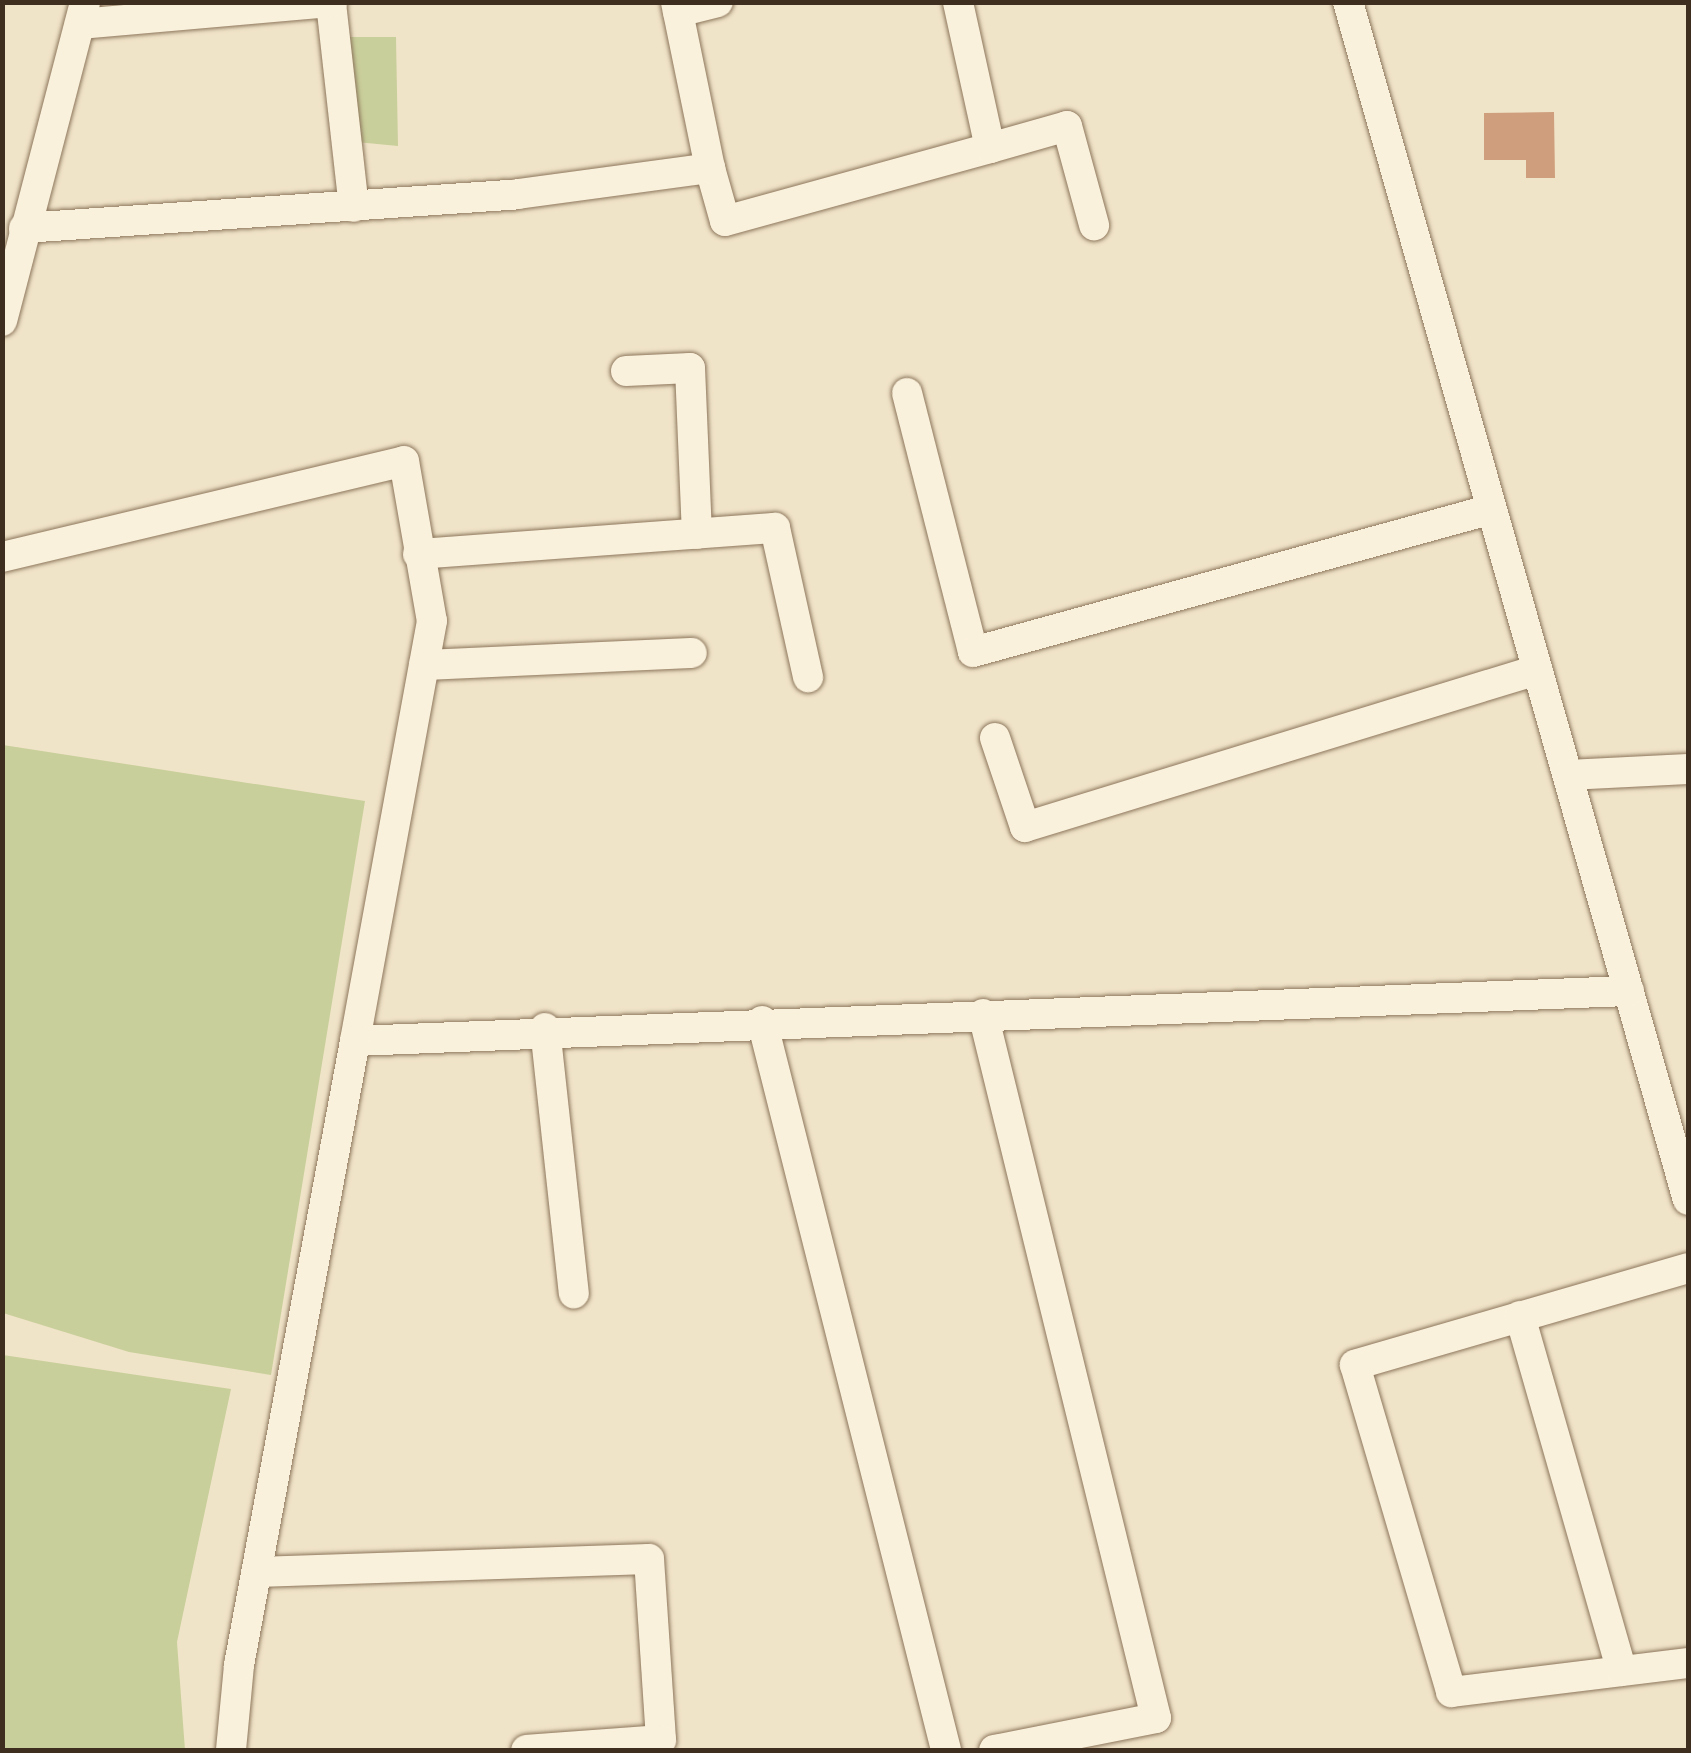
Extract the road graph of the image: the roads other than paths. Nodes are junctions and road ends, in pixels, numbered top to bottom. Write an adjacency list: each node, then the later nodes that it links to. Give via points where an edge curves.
1 (331, 2): 6 (street); 9 (street)
2 (718, 2): 5 (street)
3 (958, 2): 7 (street)
4 (1348, 2): 15 (street)
5 (676, 8): 8 (street)
6 (82, 13): 11 (street)
7 (990, 148): 8 (street, via 725,221); 10 (street, via 1067,126)
8 (710, 168): 9 (street)
9 (354, 207): 11 (street)
10 (1094, 225)
11 (24, 228): 12 (street)
12 (2, 322)
13 (626, 371): 16 (street, via 690,368)
14 (907, 393): 15 (street, via 973,652)
15 (1492, 510): 21 (street)
16 (697, 534): 17 (street); 22 (street, via 775,528)
17 (418, 554): 18 (street, via 404,461); 20 (street, via 432,620)
18 (2, 556)
19 (692, 653): 20 (street)
20 (424, 665): 30 (street)
21 (1537, 670): 23 (street, via 1025,826); 25 (street)
22 (808, 677)
23 (995, 738)
24 (1688, 769): 25 (street)
25 (1568, 775): 26 (street)
26 (1629, 992): 27 (street); 31 (street)
27 (983, 1014): 28 (street); 41 (street, via 1156,1718)
28 (762, 1021): 29 (street); 40 (street)
29 (545, 1028): 30 (street); 33 (street)
30 (356, 1041): 35 (street)
31 (1688, 1200)
32 (1688, 1268): 34 (street)
33 (574, 1293)
34 (1520, 1316): 37 (street); 37 (street, via 1355,1365 1451,1692)
35 (257, 1572): 38 (street); 39 (street, via 648,1558 661,1740)
36 (1688, 1663): 37 (street)
37 (1622, 1671)
38 (231, 1750)
39 (526, 1750)
40 (946, 1750)
41 (994, 1750)

